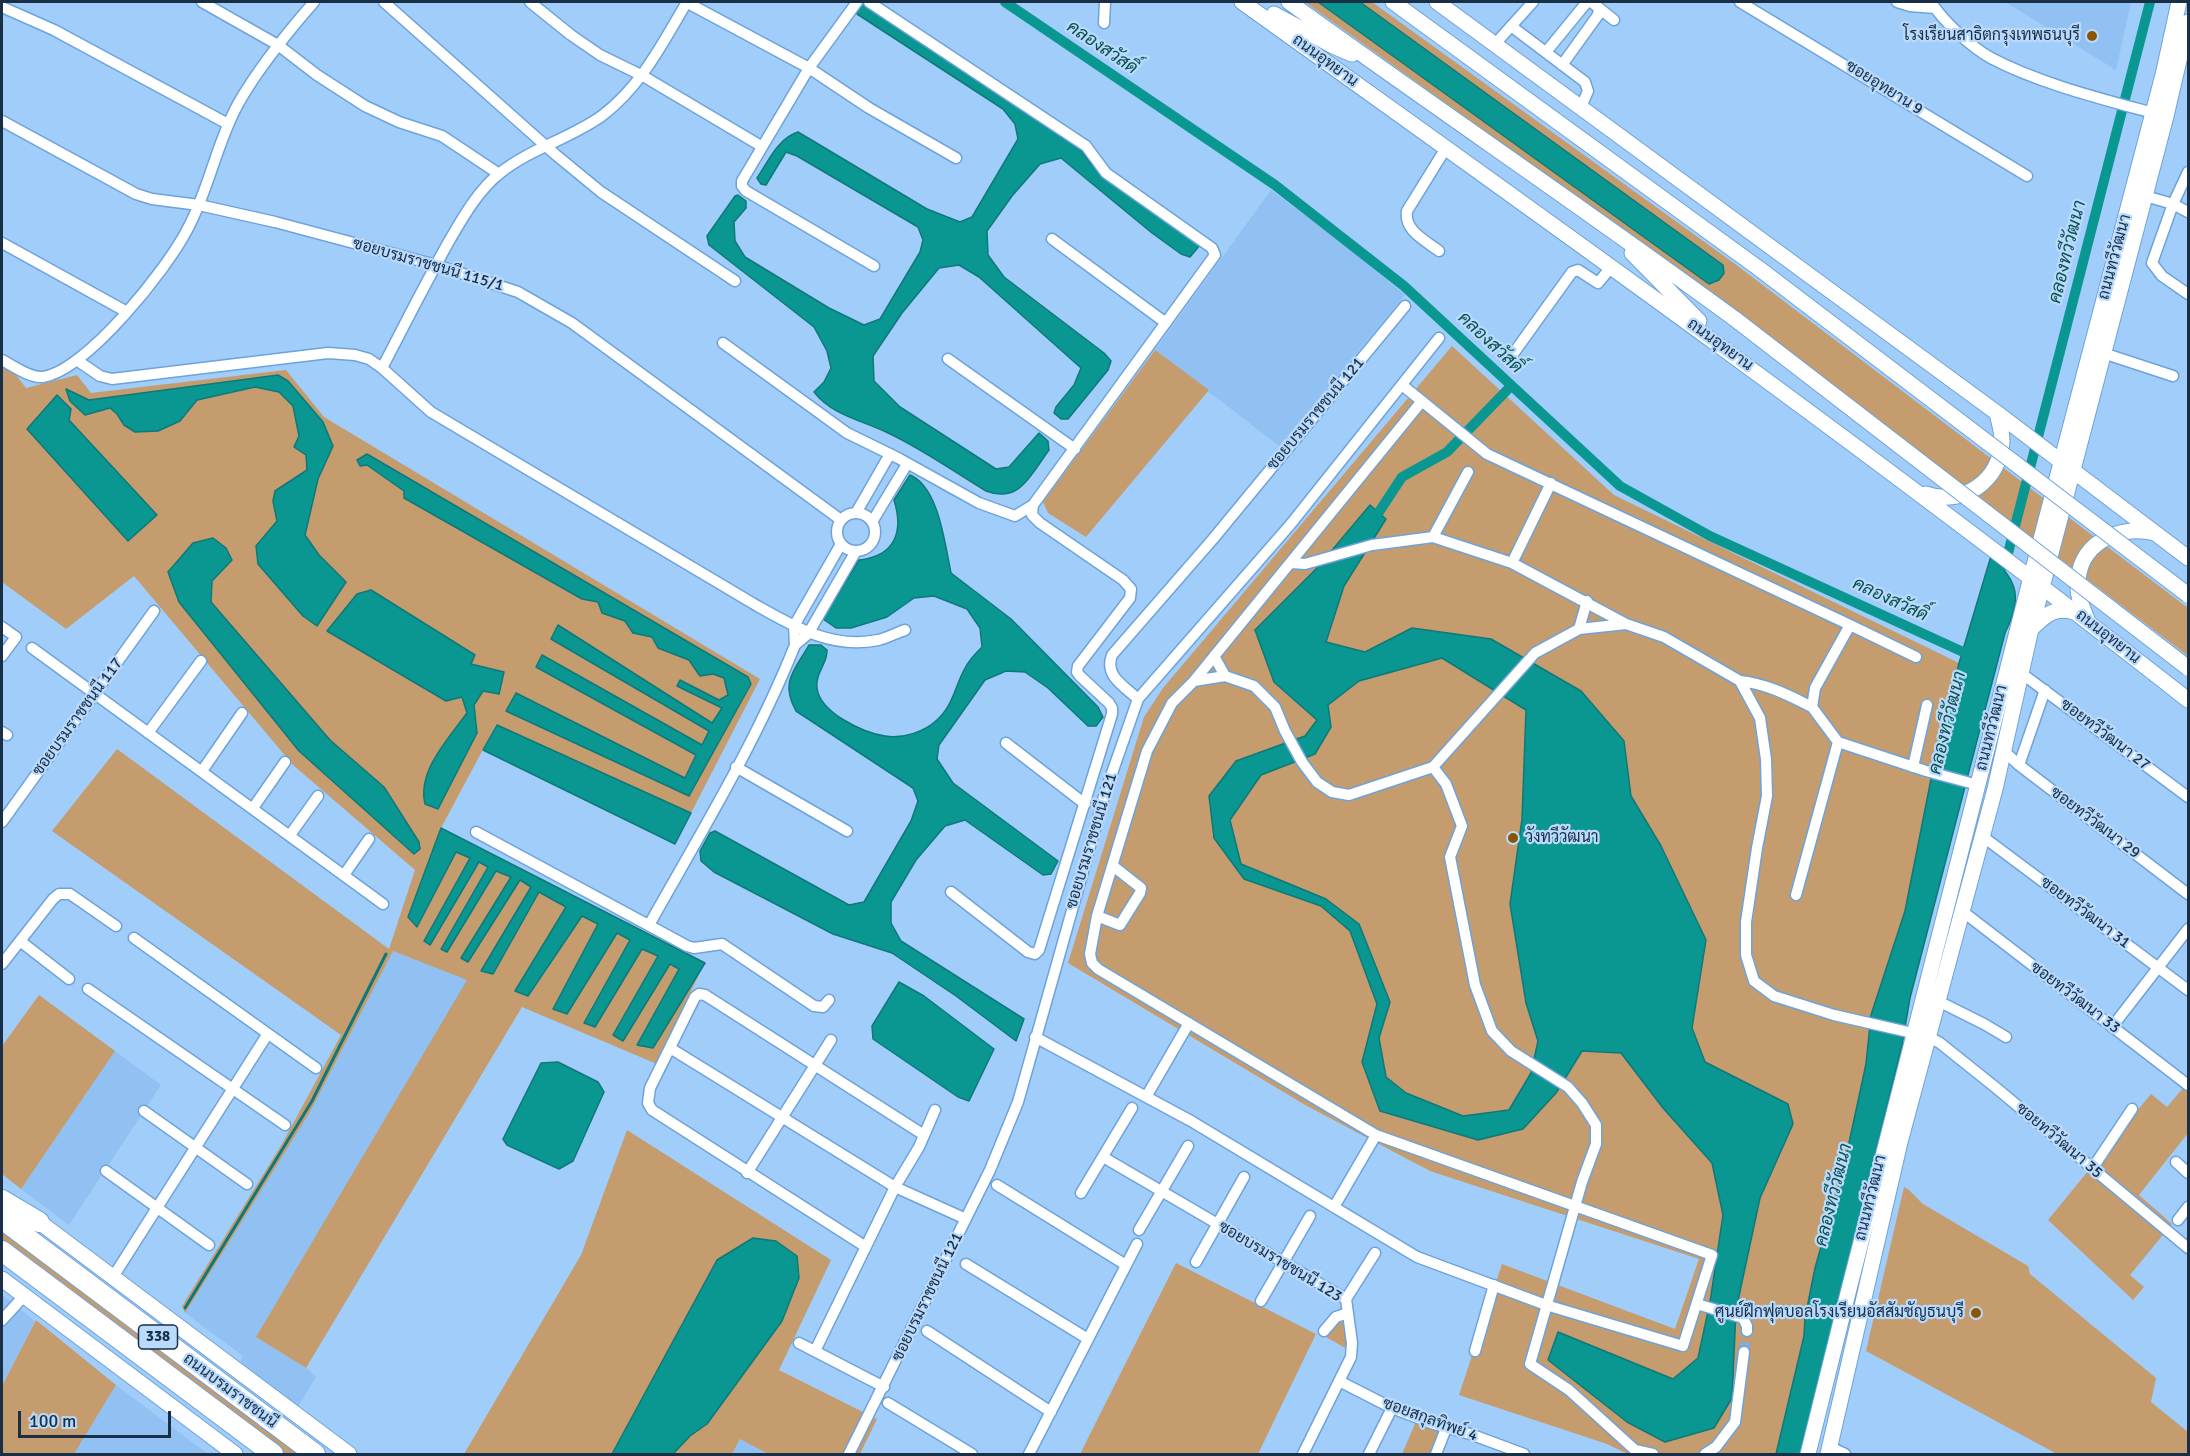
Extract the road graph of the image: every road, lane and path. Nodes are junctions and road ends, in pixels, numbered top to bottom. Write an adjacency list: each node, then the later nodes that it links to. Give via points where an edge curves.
1 (202, 2): 27 (street)
2 (314, 2): 27 (street)
3 (384, 2): 37 (street)
4 (530, 2): 32 (street, via 586,46)
5 (687, 2): 31 (street); 32 (street)
6 (857, 2): 31 (street)
7 (869, 2): 59 (street, via 1086,146 1106,173 1212,248 1214,259)
8 (1105, 2): 22 (street)
9 (1242, 2): 29 (main road); 39 (main road, ถนนอุทยาน)
10 (1289, 2): 29 (main road, ถนนอุทยาน)
11 (1393, 2): 25 (main road)
12 (1404, 2): 25 (main road)
13 (1437, 2): 26 (main road)
14 (1533, 2): 24 (street)
15 (1740, 2): 43 (street, ซอยอุทยาน 9)
16 (1897, 2): 18 (street)
17 (2179, 2): 34 (main road, ถนนทวีวัฒนา)
18 (1933, 5): 34 (street, via 1970,43 1990,57 2078,92)
19 (2, 7): 36 (street, via 54,30)
20 (1599, 8): 21 (street); 28 (street, via 1587,2); 30 (street, via 1598,15)
21 (1614, 20)
22 (1104, 22)
23 (2188, 22): 44 (main road, ถนนทวีวัฒนา)
24 (1511, 26): 26 (street); 28 (street)
25 (1433, 29): 94 (main road, bridge, via 1761,270)
26 (1495, 44): 33 (main road)
27 (278, 45): 36 (street); 42 (street, via 365,106 442,136)
28 (1546, 52): 30 (street)
29 (1374, 63): 48 (main road, ถนนอุทยาน)
30 (1562, 64): 33 (street, via 1588,87)
31 (809, 68): 38 (street); 40 (street)
32 (643, 76): 37 (street, via 602,116); 38 (street)
33 (1581, 107): 72 (main road)
34 (2153, 113): 75 (main road, ถนนทวีวัฒนา)
35 (2, 121): 46 (street, ซอยบรมราชชนนี 115/1, via 136,194)
36 (228, 124): 46 (street)
37 (546, 145): 42 (street); 55 (street, via 601,192)
38 (761, 146): 53 (street, via 742,181 746,191)
39 (1446, 148): 51 (street, via 1407,211 1406,219 1409,228); 54 (main road, ถนนอุทยาน)
40 (956, 158)
41 (2188, 172): 45 (street)
42 (499, 174): 52 (street, via 462,220)
43 (2027, 176)
44 (2145, 196): 45 (street); 62 (main road, ถนนทวีวัฒนา)
45 (2173, 204): 47 (street); 56 (street, via 2152,263 2162,276)
46 (199, 205): 52 (street, ซอยบรมราชชนนี 115/1); 58 (street, via 187,232 151,286)
47 (2188, 212)
48 (1602, 221): 64 (main road); 112 (main road, ถนนอุทยาน, bridge)
49 (1052, 239): 59 (street)
50 (2, 243): 58 (street)
51 (1439, 251)
52 (436, 265): 68 (street); 84 (street, ซอยบรมราชชนนี 115/1, via 518,292 559,314)
53 (874, 266)
54 (1612, 266): 63 (street, via 1598,283 1578,270 1572,272); 64 (main road, ถนนอุทยาน)
55 (735, 281)
56 (2188, 294)
57 (1405, 306): 119 (street, ซอยบรมราชชนนี 121, via 1112,655 1111,674)
58 (127, 312): 67 (street)
59 (1166, 323): 73 (street)
60 (1439, 338): 70 (street)
61 (723, 343): 74 (street, via 847,433)
62 (2103, 352): 69 (street); 75 (main road, ถนนทวีวัฒนา)
63 (1513, 354)
64 (1731, 354): 80 (main road, ถนนอุทยาน)
65 (948, 359): 73 (street)
66 (2, 360): 67 (street, via 34,376 44,376)
67 (78, 361): 68 (street, via 112,379 328,353 355,355)
68 (382, 368): 100 (street, via 431,412)
69 (2173, 376)
70 (1402, 385): 71 (street); 119 (street, via 1290,525)
71 (1422, 401): 78 (street, via 1487,454); 92 (street)
72 (2002, 417): 75 (main road); 80 (main road, via 1999,461 1992,475 1976,489 1956,497 1934,497)
73 (1075, 448): 82 (street)
74 (890, 454): 76 (street); 83 (street)
75 (2063, 463): 79 (main road); 81 (main road, ถนนทวีวัฒนา); 93 (main road, ถนนทวีวัฒนา)
76 (907, 464): 82 (street, via 979,502 1015,516); 85 (street)
77 (1468, 472): 87 (street)
78 (1551, 483): 91 (street); 99 (street)
79 (2101, 491): 81 (main road, via 2072,490); 86 (main road)
80 (1920, 492): 93 (main road, ถนนอุทยาน)
81 (2066, 495): 93 (main road, ถนนทวีวัฒนา)
82 (1033, 505): 138 (street, via 1032,515 1040,523 1124,580 1131,589 1130,598 1078,666 1080,676 1112,708)
83 (856, 513): 84 (street); 85 (street)
84 (841, 520): 88 (street, via 837,534)
85 (872, 522): 89 (street, via 873,539 867,548)
86 (2157, 534): 90 (main road); 97 (main road, via 2124,531 2096,544 2079,575)
87 (1433, 537): 91 (street); 92 (street, via 1372,545 1305,564)
88 (841, 544): 89 (street); 100 (street)
89 (856, 551): 105 (street)
90 (2188, 558)
91 (1512, 562): 95 (street)
92 (1292, 563): 109 (street)
93 (2033, 579): 97 (main road, ถนนอุทยาน); 103 (main road, ถนนทวีวัฒนา); 134 (main road, ถนนทวีวัฒนา)
94 (2188, 595)
95 (1587, 601): 98 (street); 102 (street)
96 (154, 611): 118 (street, ซอยบรมราชชนนี 117)
97 (2083, 617): 103 (main road, via 2057,610); 120 (main road, ถนนอุทยาน)
98 (1626, 624): 102 (street); 116 (street, via 1664,638)
99 (1850, 625): 110 (street); 122 (street, via 1815,688)
100 (794, 626): 105 (street); 106 (street)
101 (2, 627): 108 (street, via 16,637)
102 (1580, 629): 132 (street, via 1535,653)
103 (2031, 629): 113 (main road, ถนนทวีวัฒนา)
104 (905, 630): 105 (street, via 879,640 849,643)
105 (808, 634): 106 (street)
106 (795, 645): 131 (street)
107 (32, 648): 118 (street)
108 (2, 656)
109 (1214, 656): 114 (street); 115 (street)
110 (1916, 657)
111 (201, 661): 124 (street)
112 (2188, 668)
113 (2021, 673): 117 (street, ซอยทวีวัฒนา 27); 127 (main road, ถนนทวีวัฒนา)
114 (1225, 676): 115 (street); 132 (street, via 1254,686 1266,696 1302,762 1317,782 1332,792 1349,795)
115 (1194, 681): 146 (street, via 1172,703 1153,737)
116 (1740, 681): 122 (street, via 1768,686); 168 (street, via 1760,718 1766,759 1767,796 1746,922 1746,955 1754,981 1774,996)
117 (2044, 690): 129 (street); 137 (street, ซอยทวีวัฒนา 27)
118 (94, 694): 124 (street); 140 (street, ซอยบรมราชชนนี 117)
119 (1138, 699): 170 (street, ซอยบรมราชชนนี 121, via 1105,793)
120 (2188, 700)
121 (1928, 705): 130 (street)
122 (1812, 707): 125 (street)
123 (242, 712): 133 (street)
124 (148, 733): 133 (street)
125 (1838, 742): 130 (street); 150 (street)
126 (1006, 743): 138 (street)
127 (2004, 750): 129 (street, ซอยทวีวัฒนา 29); 135 (main road, ถนนทวีวัฒนา)
128 (285, 762): 139 (street)
129 (2019, 765): 149 (street, ซอยทวีวัฒนา 29)
130 (1913, 766): 134 (street)
131 (736, 767): 141 (street); 154 (street)
132 (1433, 767): 203 (street, via 1446,784 1462,826 1450,857 1475,985 1492,1031 1511,1051 1568,1087 1596,1125 1596,1144)
133 (202, 771): 139 (street)
134 (1973, 783): 135 (main road); 168 (main road, ถนนทวีวัฒนา)
135 (1995, 789): 144 (main road, ถนนทวีวัฒนา)
136 (318, 796): 143 (street)
137 (2188, 797)
138 (1085, 804): 148 (street, via 1035,954)
139 (253, 808): 143 (street)
140 (2, 822)
141 (847, 831)
142 (476, 832): 154 (street)
143 (290, 836): 147 (street)
144 (1982, 836): 152 (main road, ถนนทวีวัฒนา); 160 (street, ซอยทวีวัฒนา 31)
145 (369, 839): 147 (street)
146 (1113, 866): 153 (street); 153 (street, via 1138,884 1140,893 1120,925)
147 (344, 875): 151 (street)
148 (951, 892)
149 (2188, 894)
150 (1796, 896)
151 (383, 904)
152 (1962, 911): 165 (main road, ถนนทวีวัฒนา); 167 (street, ซอยทวีวัฒนา 33)
153 (1097, 916): 166 (street, via 1092,963)
154 (649, 925): 164 (street, via 694,948 722,944 814,1006 823,1007)
155 (116, 926): 158 (street, via 64,893 53,898)
156 (2188, 929): 160 (street)
157 (134, 938): 169 (street)
158 (20, 941): 159 (street); 161 (street)
159 (2, 964)
160 (2159, 968): 163 (street, ซอยทวีวัฒนา 31); 167 (street)
161 (69, 979)
162 (88, 989): 177 (street)
163 (2188, 990)
164 (829, 1000)
165 (1938, 1001): 168 (main road, ถนนทวีวัฒนา); 171 (street)
166 (1190, 1023): 178 (street); 186 (street)
167 (2112, 1027): 176 (street, ซอยทวีวัฒนา 33)
168 (1914, 1034): 191 (street, ซอยทวีวัฒนา 35, via 1940,1042); 227 (main road, ถนนทวีวัฒนา)
169 (267, 1035): 175 (street); 177 (street)
170 (1035, 1037): 178 (street); 209 (street, ซอยบรมราชชนนี 121, via 1018,1102)
171 (2006, 1037)
172 (831, 1040): 174 (street)
173 (670, 1048): 174 (street, via 699,994); 183 (street); 193 (street, via 650,1088 648,1103 652,1110)
174 (814, 1065): 183 (street); 185 (street)
175 (316, 1068)
176 (2188, 1085)
177 (232, 1089): 184 (street); 187 (street)
178 (1146, 1097): 204 (street)
179 (1132, 1108): 189 (street)
180 (2132, 1109): 191 (street)
181 (935, 1110): 185 (street)
182 (144, 1111): 187 (street)
183 (782, 1118): 193 (street); 198 (street)
184 (285, 1125)
185 (924, 1135): 198 (street)
186 (1376, 1135): 203 (street); 204 (street)
187 (196, 1146): 196 (street); 206 (street)
188 (1188, 1146): 199 (street)
189 (1103, 1157): 199 (street, ซอยบรมราชชนนี 123); 200 (street)
190 (2176, 1162): 194 (street)
191 (2092, 1169): 217 (street, ซอยทวีวัฒนา 35)
192 (106, 1171): 206 (street)
193 (747, 1173): 216 (street)
194 (2188, 1173)
195 (1244, 1177): 212 (street)
196 (248, 1184)
197 (997, 1185): 223 (street)
198 (895, 1187): 209 (street); 216 (street)
199 (1162, 1191): 212 (street, ซอยบรมราชชนนี 123); 213 (street)
200 (1081, 1192)
201 (2, 1194): 211 (main road, 338)
202 (2, 1200): 211 (highway)
203 (1575, 1205): 231 (street); 232 (street, via 1712,1255)
204 (1334, 1207): 226 (street, via 1417,1257)
205 (2188, 1207): 210 (street)
206 (157, 1208): 215 (street); 224 (street)
207 (1310, 1216): 221 (street)
208 (2, 1219): 252 (highway, ถนนบรมราชชนนี / 338)
209 (966, 1219): 244 (street, ซอยบรมราชชนนี 121)
210 (2178, 1220)
211 (39, 1222): 224 (main road, 338)
212 (1218, 1224): 220 (street); 221 (street, ซอยบรมราชชนนี 123)
213 (1139, 1230)
214 (1137, 1244): 223 (street)
215 (209, 1245)
216 (866, 1247): 240 (street)
217 (2188, 1248)
218 (2, 1251): 251 (highway, ถนนบรมราชชนนี / 338)
219 (1375, 1253): 229 (street)
220 (1196, 1262)
221 (1284, 1263): 229 (street, ซอยบรมราชชนนี 123); 230 (street)
222 (966, 1264): 238 (street)
223 (1126, 1265): 238 (street)
224 (113, 1277): 253 (main road, 338)
225 (2, 1279): 228 (main road)
226 (1494, 1286): 231 (street); 241 (street)
227 (1856, 1290): 249 (main road, ถนนทวีวัฒนา); 263 (main road, ถนนทวีวัฒนา)
228 (24, 1296): 234 (street); 250 (main road)
229 (1346, 1299): 233 (street, ซอยบรมราชชนนี 123)
230 (1261, 1301)
231 (1546, 1305): 232 (street, via 1683,1346); 261 (street, via 1530,1364 1569,1390 1635,1450)
232 (1702, 1305): 237 (street, via 1737,1315 1746,1322)
233 (1348, 1313): 236 (street, via 1336,1317); 243 (street, ซอยบรมราชชนนี 123, via 1352,1351)
234 (2, 1320)
235 (927, 1331): 247 (street)
236 (1324, 1331)
237 (1747, 1331)
238 (1088, 1339): 247 (street)
239 (799, 1343): 240 (street)
240 (815, 1351): 244 (street)
241 (1475, 1351)
242 (1744, 1352): 262 (street, via 1735,1422)
243 (1339, 1381): 246 (street, ซอยสกุลทิพย์ 4); 257 (street, ซอยบรมราชชนนี 123)
244 (884, 1387): 254 (street, ซอยบรมราชชนนี 121)
245 (888, 1403): 255 (street)
246 (1392, 1408): 248 (street, ซอยสกุลทิพย์ 4); 258 (street)
247 (1051, 1412): 256 (street)
248 (1447, 1426): 259 (street); 260 (street, ซอยสกุลทิพย์ 4)
249 (1829, 1451): 264 (street)
250 (235, 1455)
251 (273, 1455)
252 (315, 1455)
253 (349, 1455)
254 (849, 1455)
255 (972, 1455)
256 (1029, 1455)
257 (1303, 1455)
258 (1369, 1455)
259 (1436, 1455)
260 (1524, 1455)
261 (1653, 1455)
262 (1705, 1455)
263 (1808, 1455)
264 (1845, 1455)

